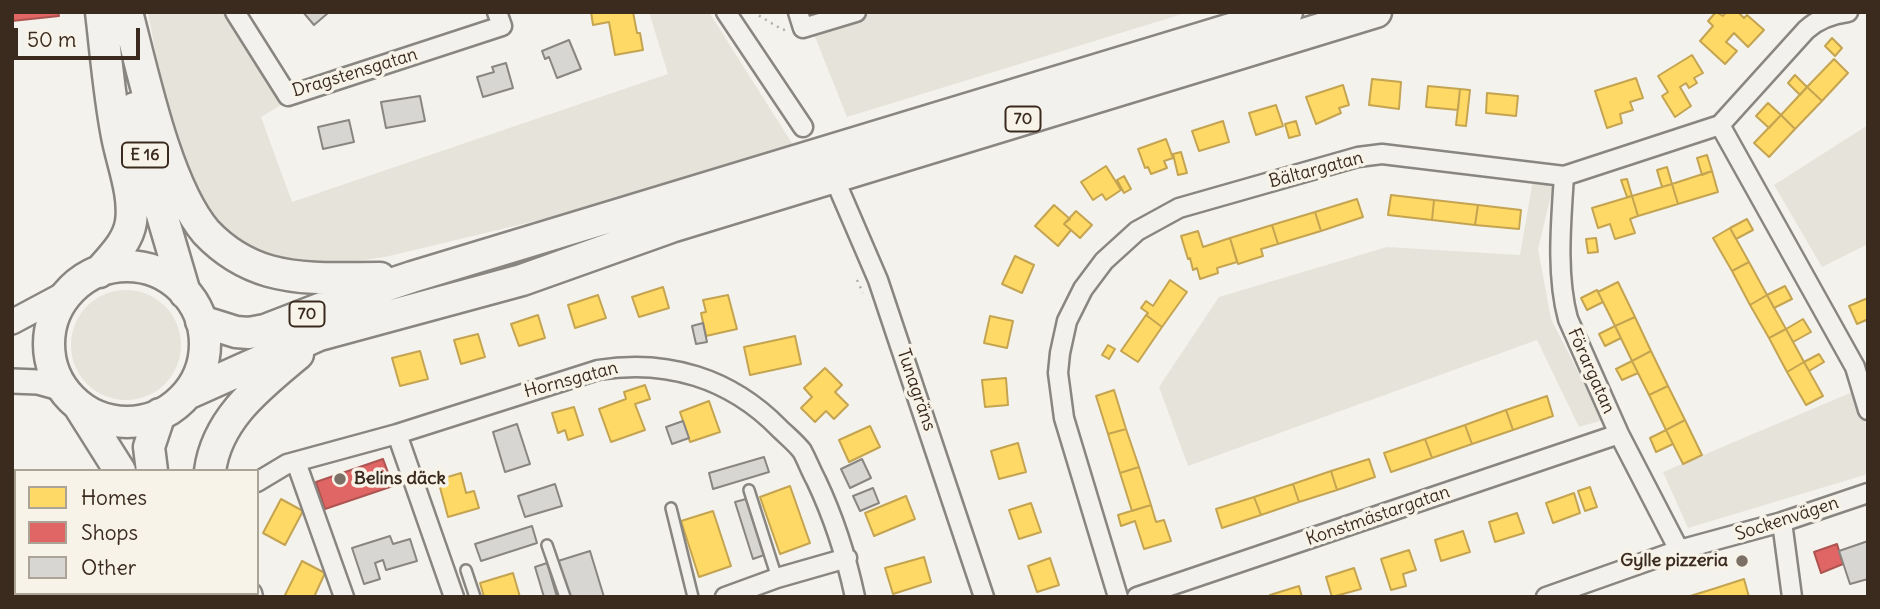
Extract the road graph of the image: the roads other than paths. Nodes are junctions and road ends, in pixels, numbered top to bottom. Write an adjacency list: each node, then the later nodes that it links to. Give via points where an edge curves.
1 (101, 12): 15 (highway, E 16, via 131,220 128,234)
2 (125, 12): 16 (highway, via 180,187 205,230 223,248 245,262 289,275); 18 (highway, E 16, via 147,164)
3 (235, 12): 4 (street, Dragstensgatan, via 288,96 502,26)
4 (497, 12)
5 (726, 12): 12 (street)
6 (856, 12): 10 (street)
7 (1287, 12): 16 (highway, 70)
8 (1376, 12): 21 (highway, 70, via 671,227 522,280)
9 (1848, 12): 11 (street, Bältargatan, via 1829,16 1806,30)
10 (801, 20)
11 (1720, 125): 13 (street, Bältargatan); 22 (street)
12 (803, 127)
13 (1564, 176): 29 (street, Förargatan, via 1564,303); 52 (street, Bältargatan, via 1381,154 1358,157 1179,208 1138,231 1104,261 1083,289 1068,321 1058,373 1064,418)
14 (838, 187): 51 (street, Tunagräns, via 878,280)
15 (99, 272): 17 (highway); 18 (highway, via 145,269 167,278)
16 (412, 277): 19 (highway, 70, via 249,334)
17 (70, 291): 20 (street); 25 (highway, via 55,313 49,338 52,365)
18 (185, 293): 19 (highway)
19 (201, 321): 24 (highway, via 203,359)
20 (12, 322)
21 (320, 335): 24 (highway, 70); 33 (highway, 70, via 241,405 216,443)
22 (1862, 364): 26 (street)
23 (12, 381): 25 (street, via 38,382)
24 (187, 394): 27 (highway)
25 (71, 397): 27 (highway, via 101,417 125,422); 31 (highway)
26 (1868, 410)
27 (160, 414): 32 (highway, via 149,447)
28 (397, 433): 30 (street, Hornsgatan); 41 (street, Hornsgatan, via 627,365 664,368 711,380 760,408 802,451); 45 (street)
29 (1619, 434): 40 (street, Förargatan); 53 (street, Konstmästargatan)
30 (296, 462): 34 (street, Hornsgatan); 44 (street)
31 (119, 469)
32 (152, 469)
33 (210, 469)
34 (259, 480)
35 (749, 490): 43 (lane)
36 (1868, 493): 38 (street, Sockenvägen)
37 (671, 508): 48 (lane)
38 (1782, 522): 40 (street, Sockenvägen); 55 (street)
39 (547, 545): 47 (lane)
40 (1679, 550): 54 (street, Sockenvägen)
41 (847, 558): 43 (street); 50 (street, Hornsgatan)
42 (466, 570): 46 (lane)
43 (777, 578): 49 (street)
44 (344, 597)
45 (454, 597)
46 (475, 597)
47 (565, 597)
48 (693, 597)
49 (725, 597)
50 (855, 597)
51 (984, 597)
52 (1118, 597)
53 (1137, 597)
54 (1546, 597)
55 (1792, 597)

